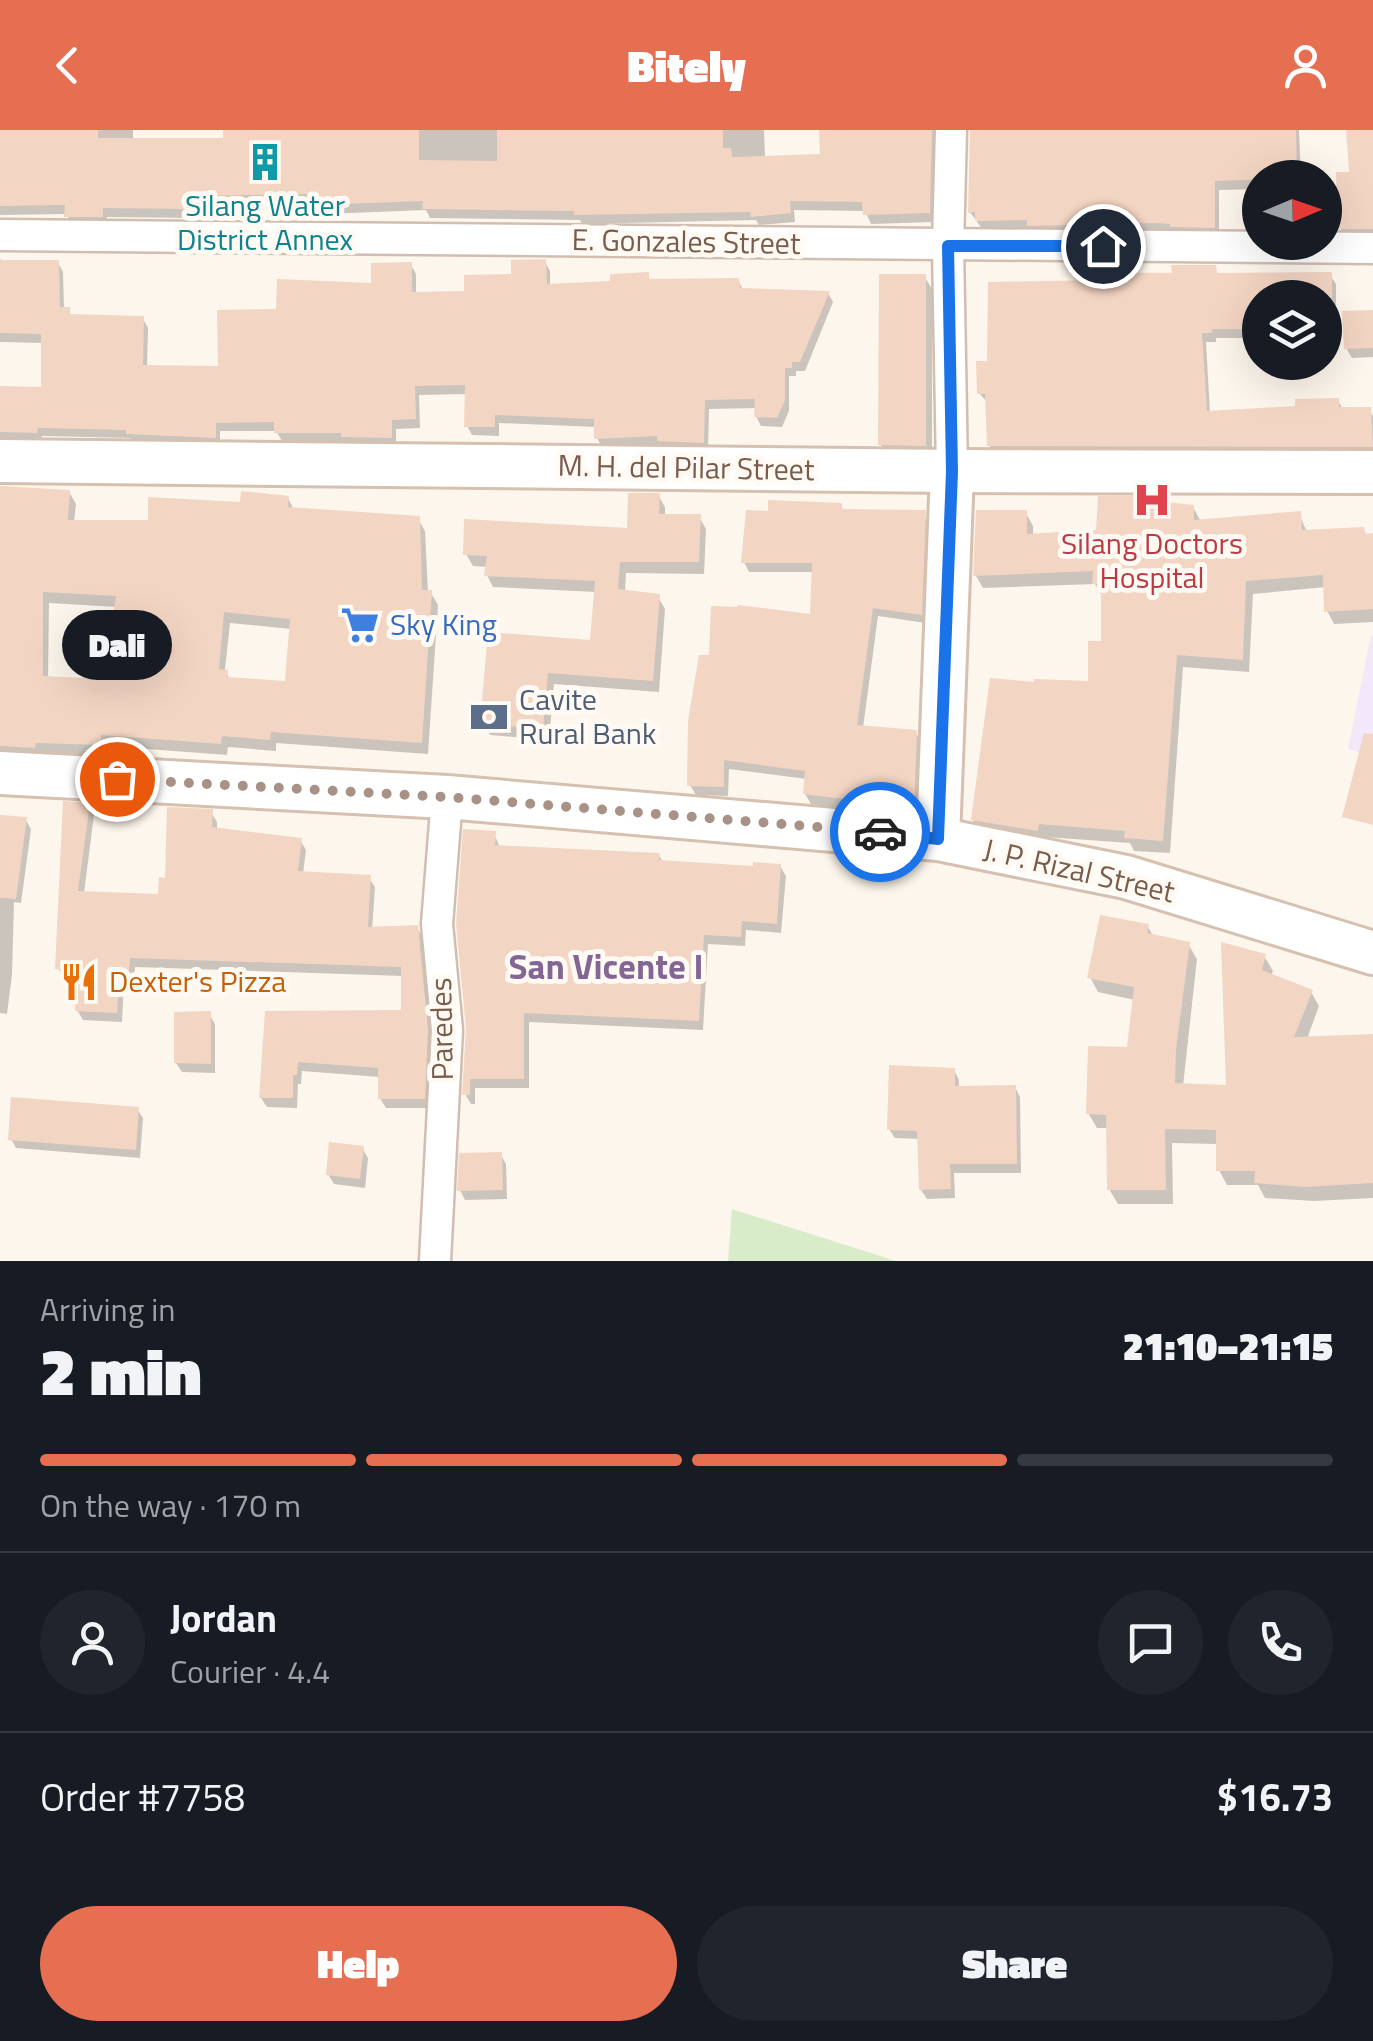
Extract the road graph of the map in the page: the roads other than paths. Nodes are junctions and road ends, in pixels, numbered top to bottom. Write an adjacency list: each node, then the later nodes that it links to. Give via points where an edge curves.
1 (951, 130): 3 (street)
2 (0, 236): 3 (street, E. Gonzales Street)
3 (948, 246): 4 (street, E. Gonzales Street); 6 (street)
4 (1373, 248)
5 (0, 461): 6 (main road, M. H. del Pilar Street)
6 (952, 471): 7 (main road, M. H. del Pilar Street); 10 (main road)
7 (1373, 472)
8 (0, 773): 9 (main road, J. P. Rizal Street)
9 (447, 797): 10 (main road, J. P. Rizal Street); 12 (street, Paredes, via 437,924 447,1030)
10 (938, 839): 11 (main road, J. P. Rizal Street, via 1126,877)
11 (1373, 953)
12 (435, 1261)

